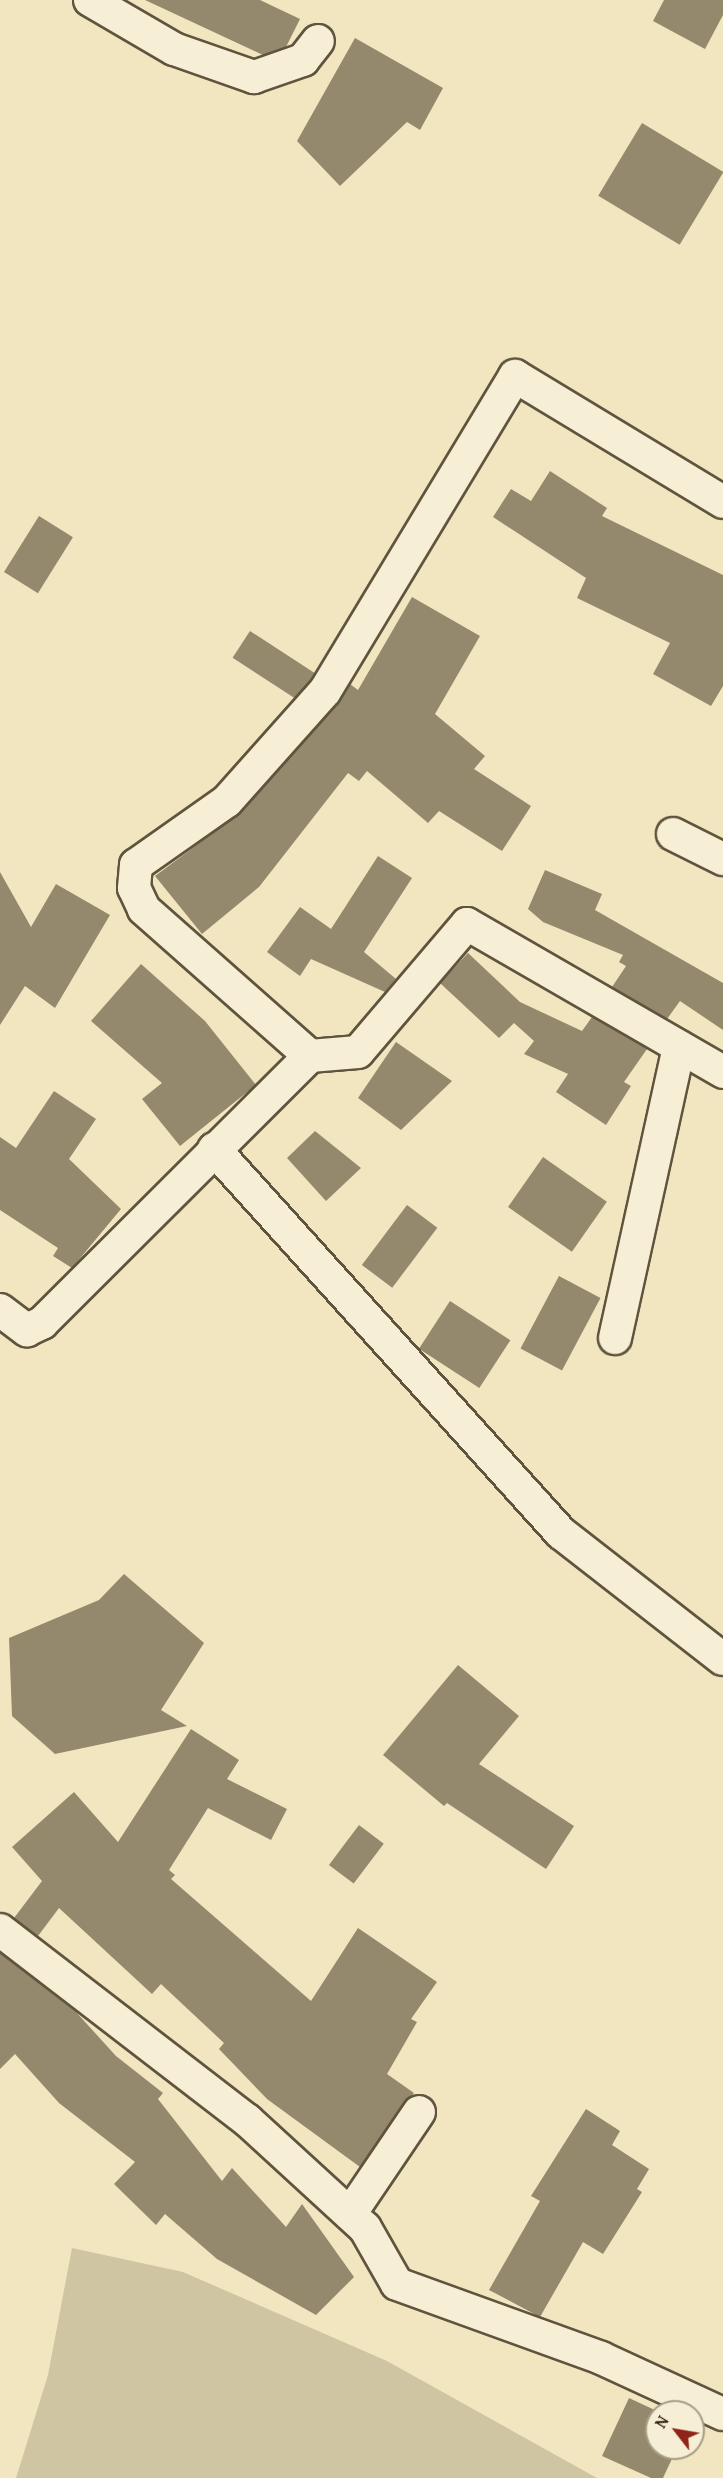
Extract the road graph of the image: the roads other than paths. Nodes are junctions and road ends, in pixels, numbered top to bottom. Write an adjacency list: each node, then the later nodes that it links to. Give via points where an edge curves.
1 (90, 0): 2 (street, via 174,49 255,77 303,60)
2 (318, 41)
3 (723, 502): 7 (street, via 515,376 325,692 227,801 136,866 134,888 144,909)
4 (674, 834): 5 (street)
5 (723, 860)
6 (679, 1047): 7 (street, via 467,924 358,1052); 8 (street); 11 (street)
7 (310, 1056): 9 (street)
8 (723, 1072)
9 (214, 1149): 10 (street, via 42,1323 27,1330); 12 (street, via 561,1533)
10 (0, 1310)
11 (615, 1338)
12 (723, 1659)
13 (0, 1930): 15 (street, via 247,2120)
14 (420, 2112): 15 (street)
15 (350, 2214): 16 (street, via 365,2228 397,2284 601,2358)
16 (723, 2414)

